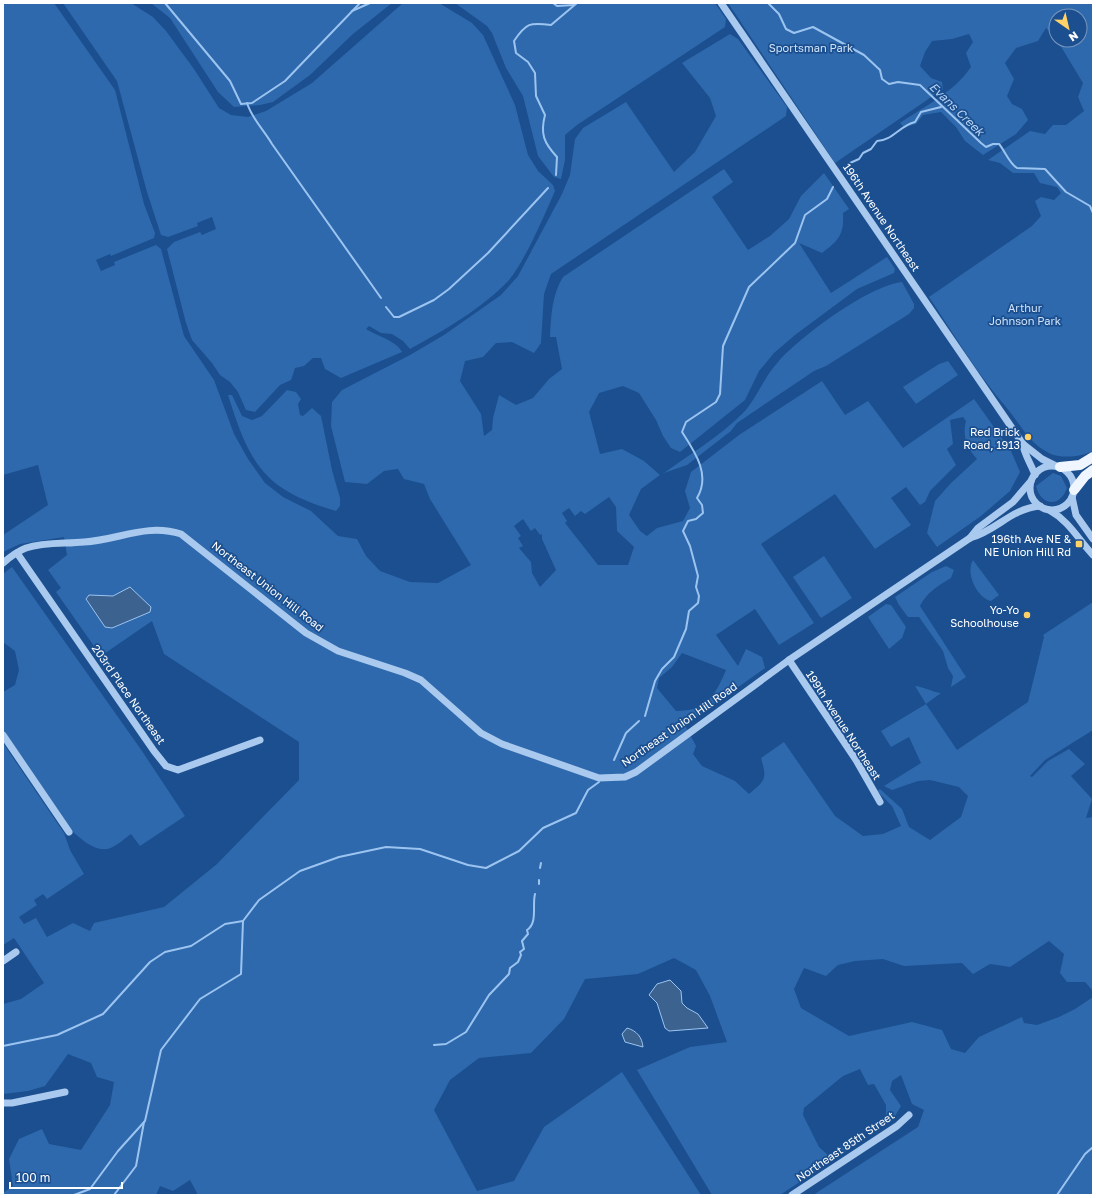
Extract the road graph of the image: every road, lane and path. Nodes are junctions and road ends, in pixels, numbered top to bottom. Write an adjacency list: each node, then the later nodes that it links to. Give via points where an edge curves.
1 (721, 3): 2 (street, 196th Avenue Northeast)
2 (1023, 444): 4 (street, 196th Avenue Northeast, via 1042,459); 6 (street, 196th Avenue Northeast, via 1023,449 1032,464)
3 (1093, 458): 4 (main road, via 1080,465)
4 (1058, 467): 6 (street, via 1044,467); 7 (street, via 1071,476)
5 (1093, 470): 7 (main road, via 1085,476)
6 (1033, 478): 8 (street, via 1032,495); 9 (street, Northeast Union Hill Road, via 1013,502 978,528)
7 (1073, 494): 8 (street, via 1068,502 1057,509); 10 (street, via 1076,515)
8 (1043, 507): 9 (street, Northeast Union Hill Road, via 1020,510 983,534); 12 (street, via 1057,514 1075,531)
9 (970, 538): 14 (street, Northeast Union Hill Road)
10 (1093, 540)
11 (17, 553): 13 (street, Northeast Union Hill Road); 14 (street, Northeast Union Hill Road, via 43,544 91,542 146,529 168,530 181,534 321,643 422,680 481,733 502,744 599,778 625,777 636,772); 16 (street, 203rd Place Northeast, via 166,766 178,770)
12 (1093, 555)
13 (3, 563)
14 (789, 660): 17 (street, 199th Avenue Northeast, via 856,760)
15 (3, 735): 18 (street)
16 (260, 740)
17 (880, 802)
18 (69, 832)
19 (16, 952): 20 (street)
20 (3, 961)
21 (65, 1092): 22 (street)
22 (3, 1103)
23 (909, 1115): 24 (street, Northeast 85th Street, via 897,1126)
24 (792, 1195)

